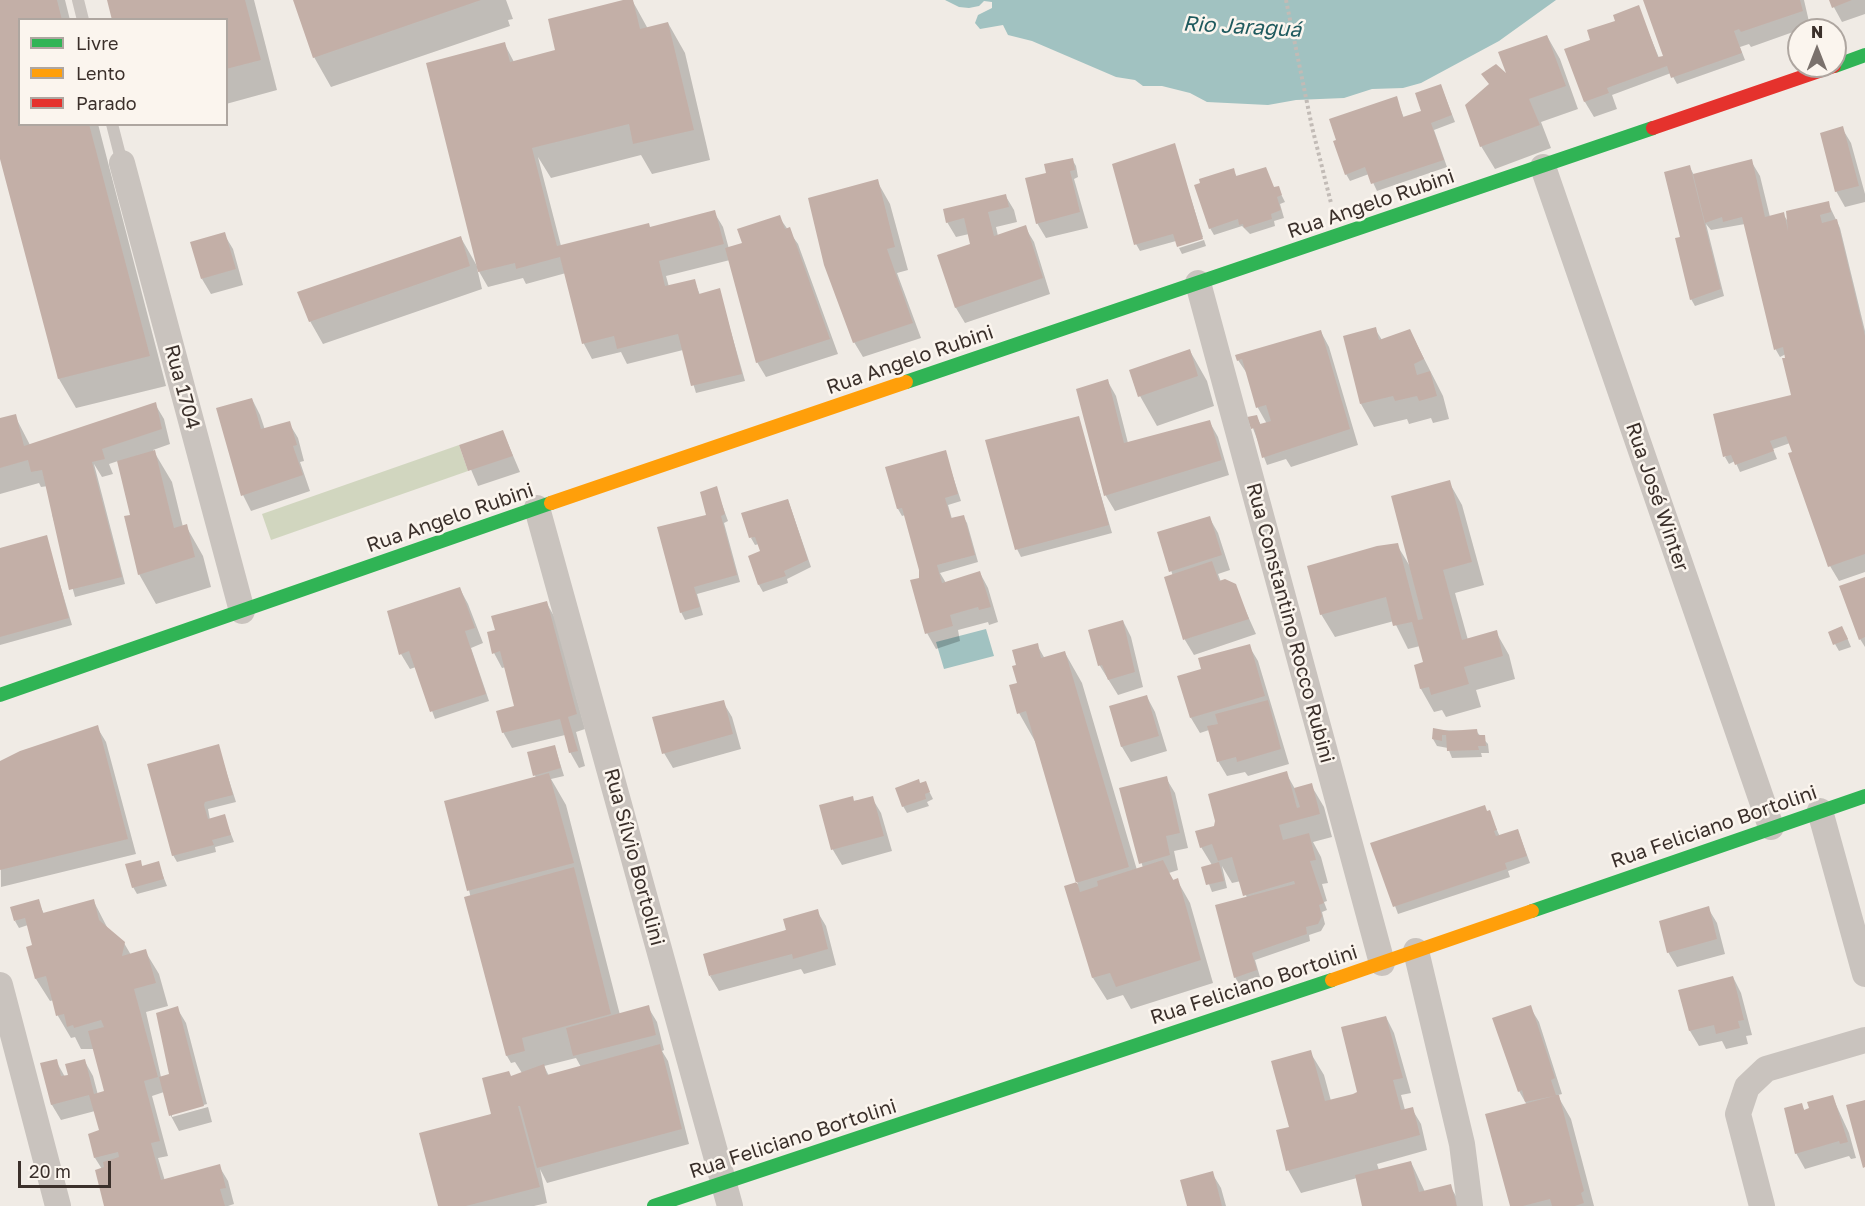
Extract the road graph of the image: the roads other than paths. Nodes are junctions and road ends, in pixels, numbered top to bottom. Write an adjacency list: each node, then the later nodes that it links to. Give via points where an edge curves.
1 (78, 0): 2 (lane)
2 (82, 18)
3 (1865, 55): 4 (main road, Rua Angelo Rubini)
4 (1847, 61)
5 (1799, 78): 8 (main road, Rua Angelo Rubini)
6 (113, 126): 7 (lane)
7 (122, 163): 11 (street, Rua 1704)
8 (1543, 167): 9 (main road, Rua Angelo Rubini); 15 (street, Rua José Winter)
9 (1198, 283): 10 (main road, Rua Angelo Rubini); 17 (street, Rua Constantino Rocco Rubini)
10 (537, 508): 11 (main road, Rua Angelo Rubini); 21 (street, Rua Sílvio Bortolini)
11 (242, 611): 12 (main road, Rua Angelo Rubini)
12 (0, 695)
13 (1865, 796): 14 (main road, Rua Feliciano Bortolini)
14 (1820, 812): 15 (main road, Rua Feliciano Bortolini); 18 (street)
15 (1771, 827): 16 (main road, Rua Feliciano Bortolini)
16 (1416, 951): 17 (main road, Rua Feliciano Bortolini); 24 (street, via 1462,1144)
17 (1382, 963): 21 (main road, Rua Feliciano Bortolini)
18 (1865, 974)
19 (0, 985): 22 (street)
20 (1865, 1040): 25 (street, via 1766,1070 1747,1087 1737,1114)
21 (727, 1194): 23 (main road, Rua Feliciano Bortolini)
22 (58, 1206)
23 (654, 1206)
24 (1470, 1206)
25 (1762, 1206)

